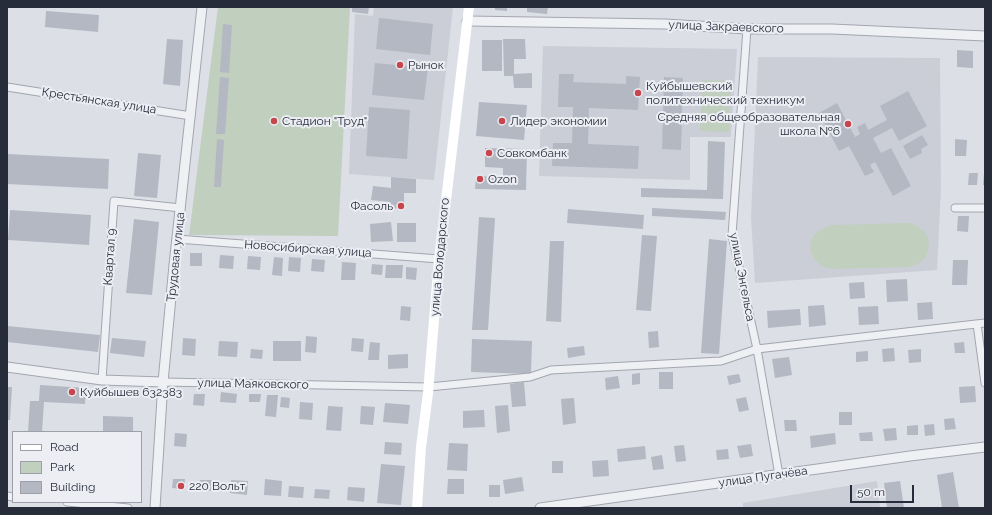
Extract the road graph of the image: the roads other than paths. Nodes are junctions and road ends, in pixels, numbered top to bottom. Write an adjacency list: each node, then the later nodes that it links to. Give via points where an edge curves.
1 (202, 7): 7 (street, Трудовая улица)
2 (469, 7): 3 (main road, улица Володарского)
3 (468, 21): 4 (street, улица Закраевского, via 665,24); 12 (main road, улица Володарского)
4 (747, 29): 5 (street, улица Закраевского, via 832,29); 15 (street, улица Энгельса, via 732,235)
5 (985, 36)
6 (7, 87): 7 (street, Крестьянская улица)
7 (191, 116): 8 (street, Трудовая улица)
8 (181, 208): 11 (street, Трудовая улица); 17 (street, Квартал 9, via 114,201)
9 (955, 208): 10 (street)
10 (985, 208)
11 (177, 239): 12 (street, Новосибирская улица); 18 (street, Трудовая улица)
12 (439, 259): 20 (main road, улица Володарского)
13 (985, 323): 14 (street, улица Маяковского)
14 (977, 324): 15 (street, улица Маяковского); 19 (street)
15 (757, 349): 20 (street, улица Маяковского, via 721,361 551,370 530,377); 22 (street, улица Энгельса)
16 (7, 367): 17 (street, улица Маяковского)
17 (102, 380): 18 (street, улица Маяковского)
18 (163, 382): 20 (street, улица Маяковского); 25 (street, Трудовая улица)
19 (985, 383)
20 (429, 387): 26 (main road, улица Володарского, via 421,447)
21 (985, 447): 22 (street, улица Пугачёва)
22 (779, 475): 27 (street, улица Пугачёва)
23 (77, 503): 24 (street)
24 (128, 508)
25 (154, 508)
26 (417, 508)
27 (540, 508)

